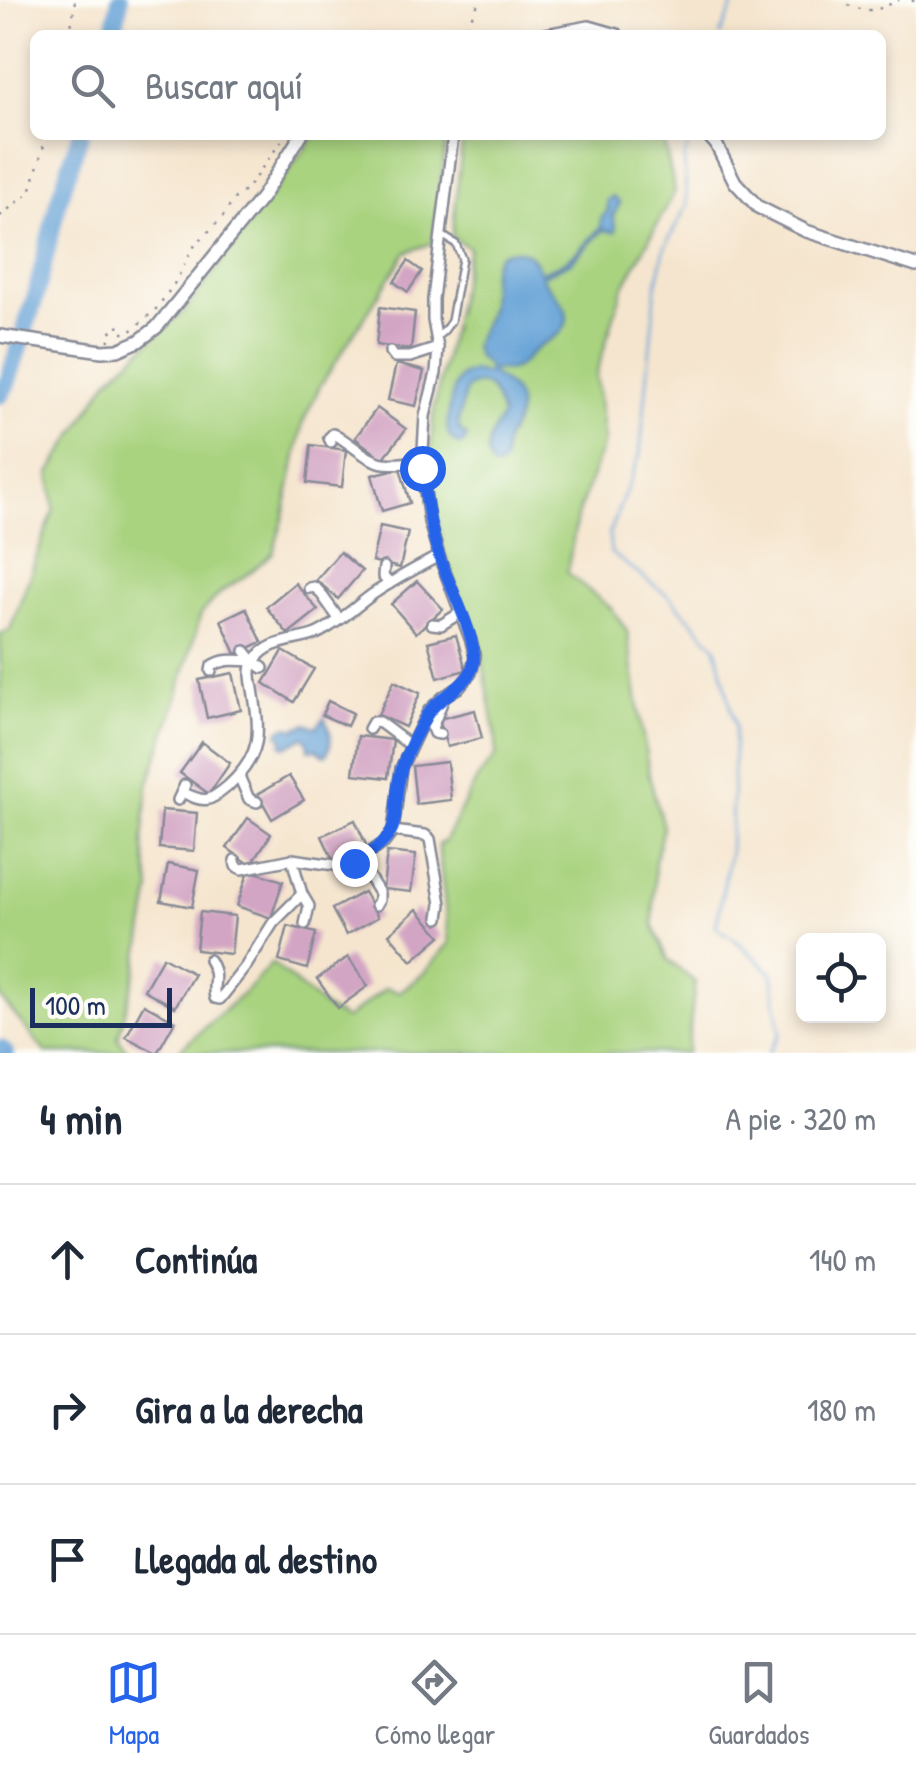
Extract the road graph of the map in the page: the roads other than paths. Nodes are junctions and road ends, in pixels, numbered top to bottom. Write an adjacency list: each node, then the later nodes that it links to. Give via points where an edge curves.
1 (573, 30): 2 (street)
2 (600, 30)
3 (298, 140): 8 (street, via 262,196 149,335 118,350)
4 (452, 140): 6 (street)
5 (712, 140): 7 (street, via 758,207 806,231)
6 (442, 235): 9 (street, via 433,298); 9 (lane, via 462,259 451,321)
7 (916, 266)
8 (0, 336)
9 (437, 342): 10 (street, via 404,359); 12 (street)
10 (390, 352)
11 (330, 442): 12 (street, via 333,434 381,467)
12 (423, 460): 13 (street)
13 (439, 556): 15 (street); 17 (street)
14 (384, 567): 15 (street)
15 (388, 584): 18 (street)
16 (316, 589): 18 (street)
17 (460, 613): 19 (street); 25 (street, via 474,657 471,673)
18 (339, 618): 21 (street, via 322,632 269,646)
19 (432, 624)
20 (245, 651): 21 (street)
21 (254, 661): 22 (street); 23 (street, via 219,662); 29 (street, via 257,746)
22 (264, 668)
23 (211, 671)
24 (450, 677): 25 (street)
25 (449, 693): 27 (street, via 435,714 432,728); 28 (street, via 429,710)
26 (370, 729): 28 (street, via 374,721 385,724)
27 (440, 734)
28 (411, 746): 32 (street, via 401,768 403,792)
29 (240, 776): 30 (street, via 207,800); 31 (street)
30 (182, 792)
31 (257, 802)
32 (393, 831): 35 (street); 38 (street, via 430,839 442,904)
33 (292, 859): 34 (street, via 242,868); 35 (street); 36 (street)
34 (235, 860)
35 (359, 861): 37 (street, via 380,894)
36 (302, 894): 39 (street, via 309,906); 40 (street, via 272,922 220,999)
37 (376, 905)
38 (438, 918)
39 (306, 924)
40 (209, 960)

